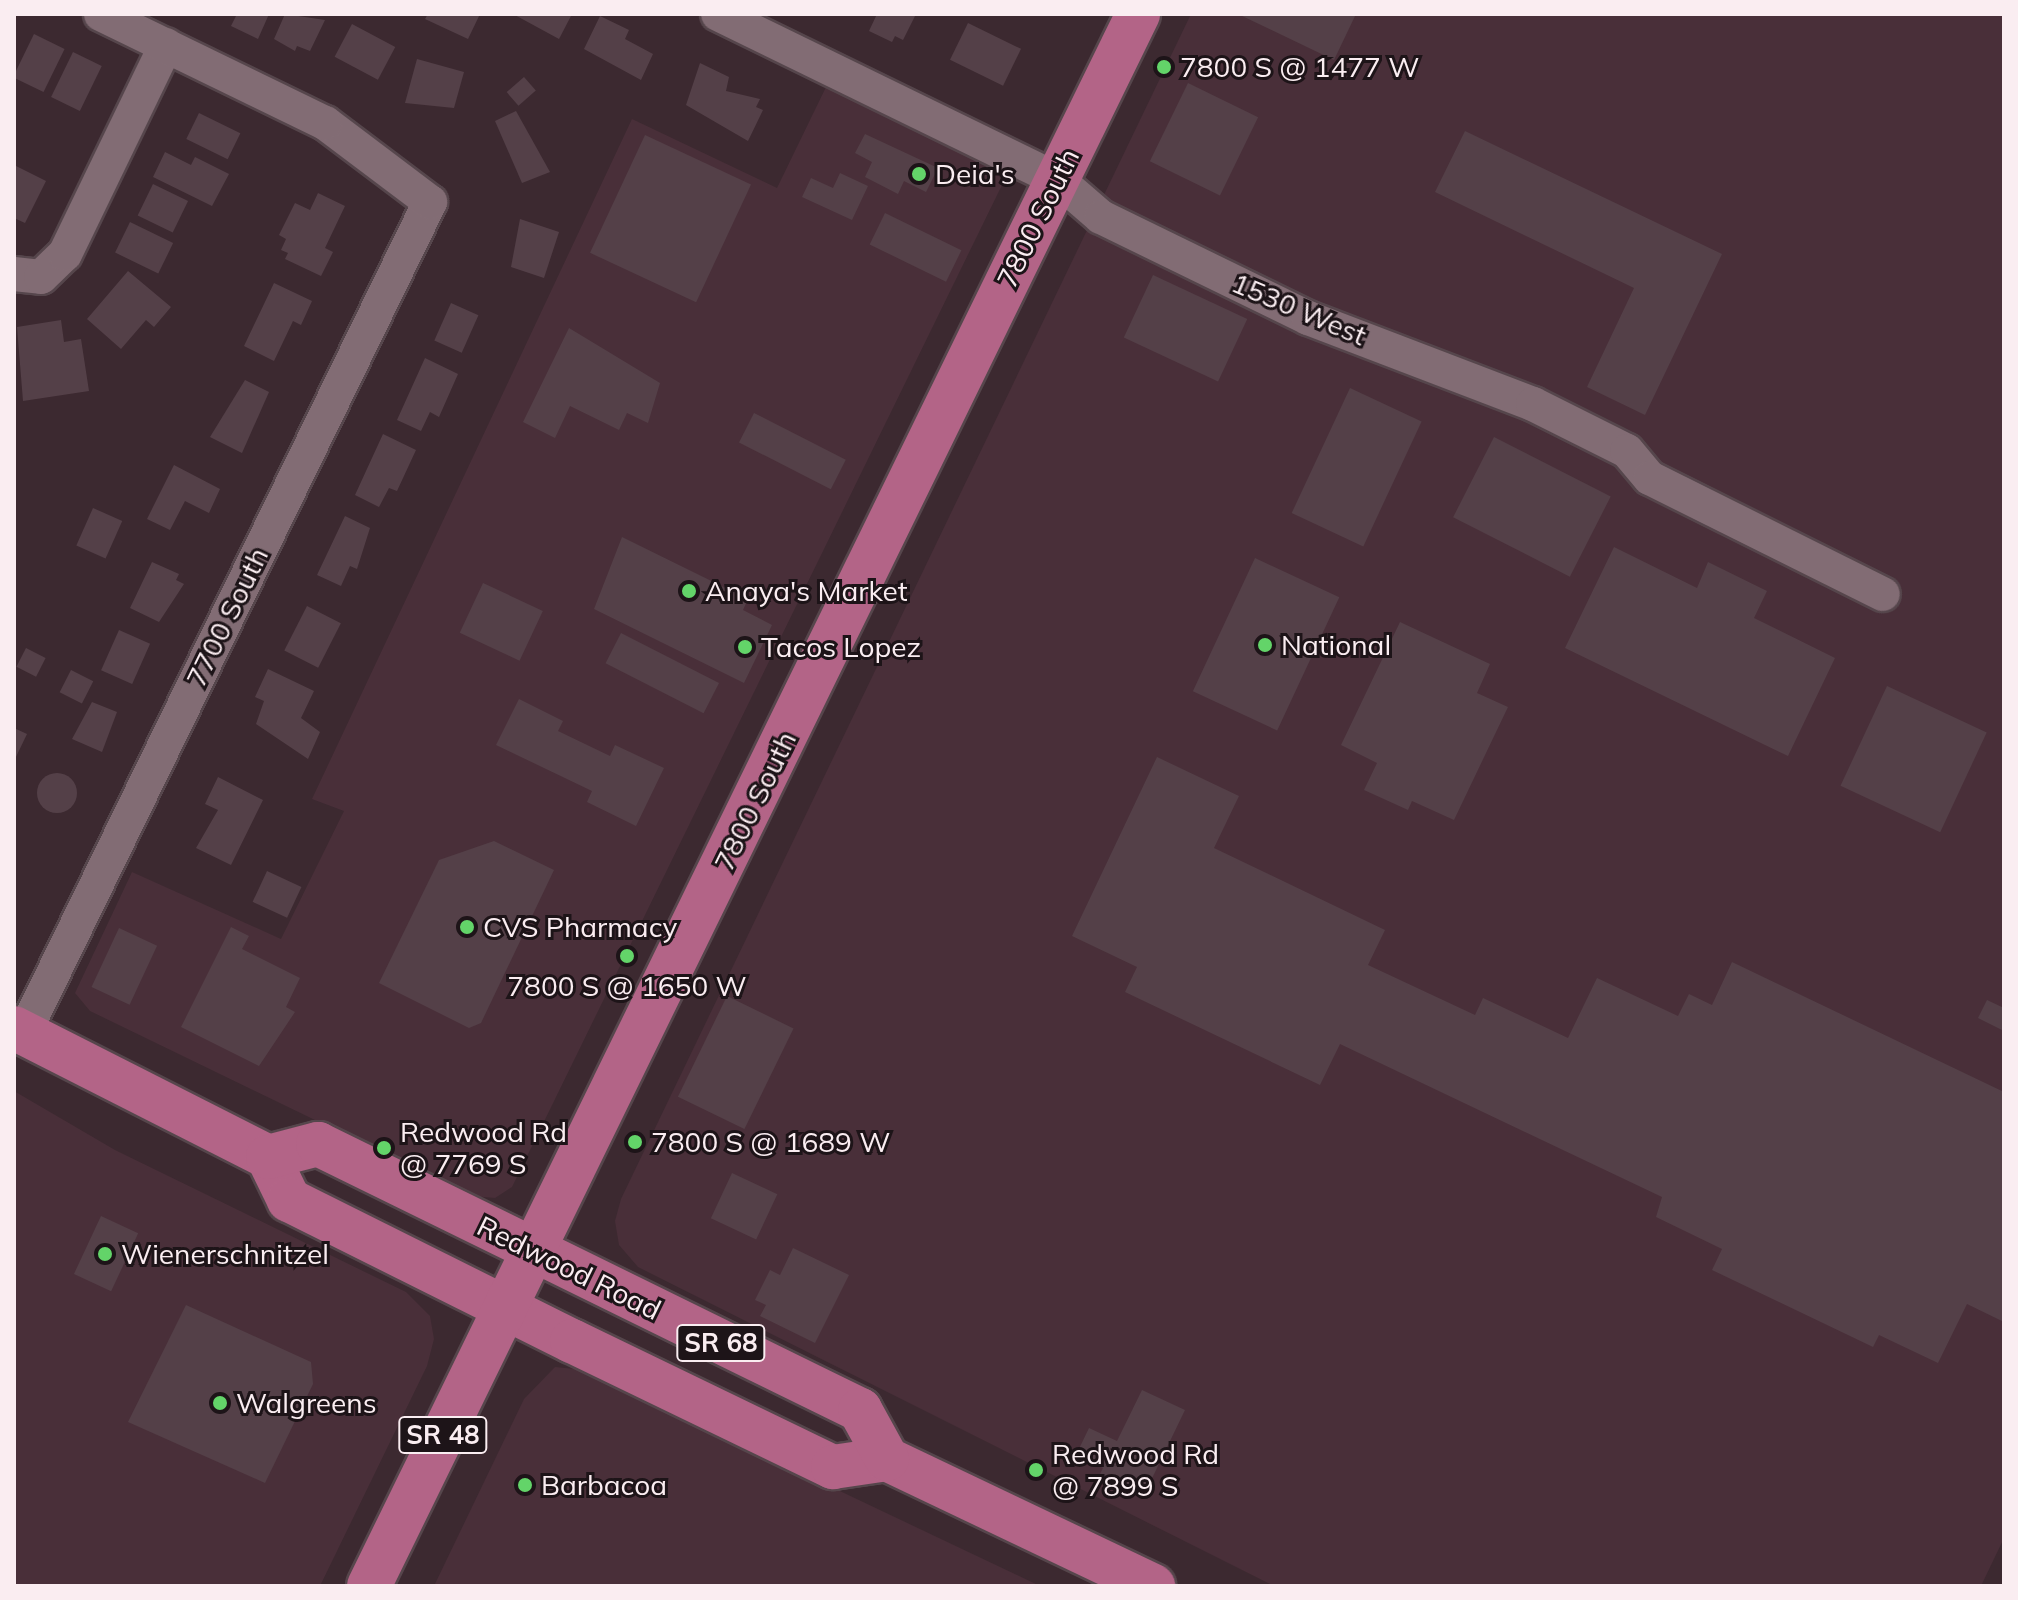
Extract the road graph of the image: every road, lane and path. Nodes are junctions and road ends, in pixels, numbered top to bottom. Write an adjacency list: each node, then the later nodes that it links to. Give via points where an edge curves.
1 (101, 14): 4 (street)
2 (718, 14): 5 (street, 1530 West)
3 (1138, 14): 5 (main road, 7800 South)
4 (166, 45): 6 (street, via 65,254); 8 (street, 7700 South, via 325,123 430,202)
5 (1057, 179): 7 (street, 1530 West, via 1113,224 1308,318 1533,404 1627,451 1650,478); 10 (main road, 7800 South)
6 (28, 276)
7 (1883, 594)
8 (19, 1030): 9 (main road)
9 (268, 1157): 10 (main road, Redwood Road / SR 68, via 318,1144); 11 (main road, SR 68, via 289,1200)
10 (533, 1251): 11 (main road, 7800 South); 12 (main road, Redwood Road / SR 68, via 860,1410)
11 (506, 1307): 12 (main road, SR 68, via 833,1467); 13 (main road, 7800 South / SR 48)
12 (887, 1459): 14 (main road)
13 (369, 1586)
14 (1153, 1586)

